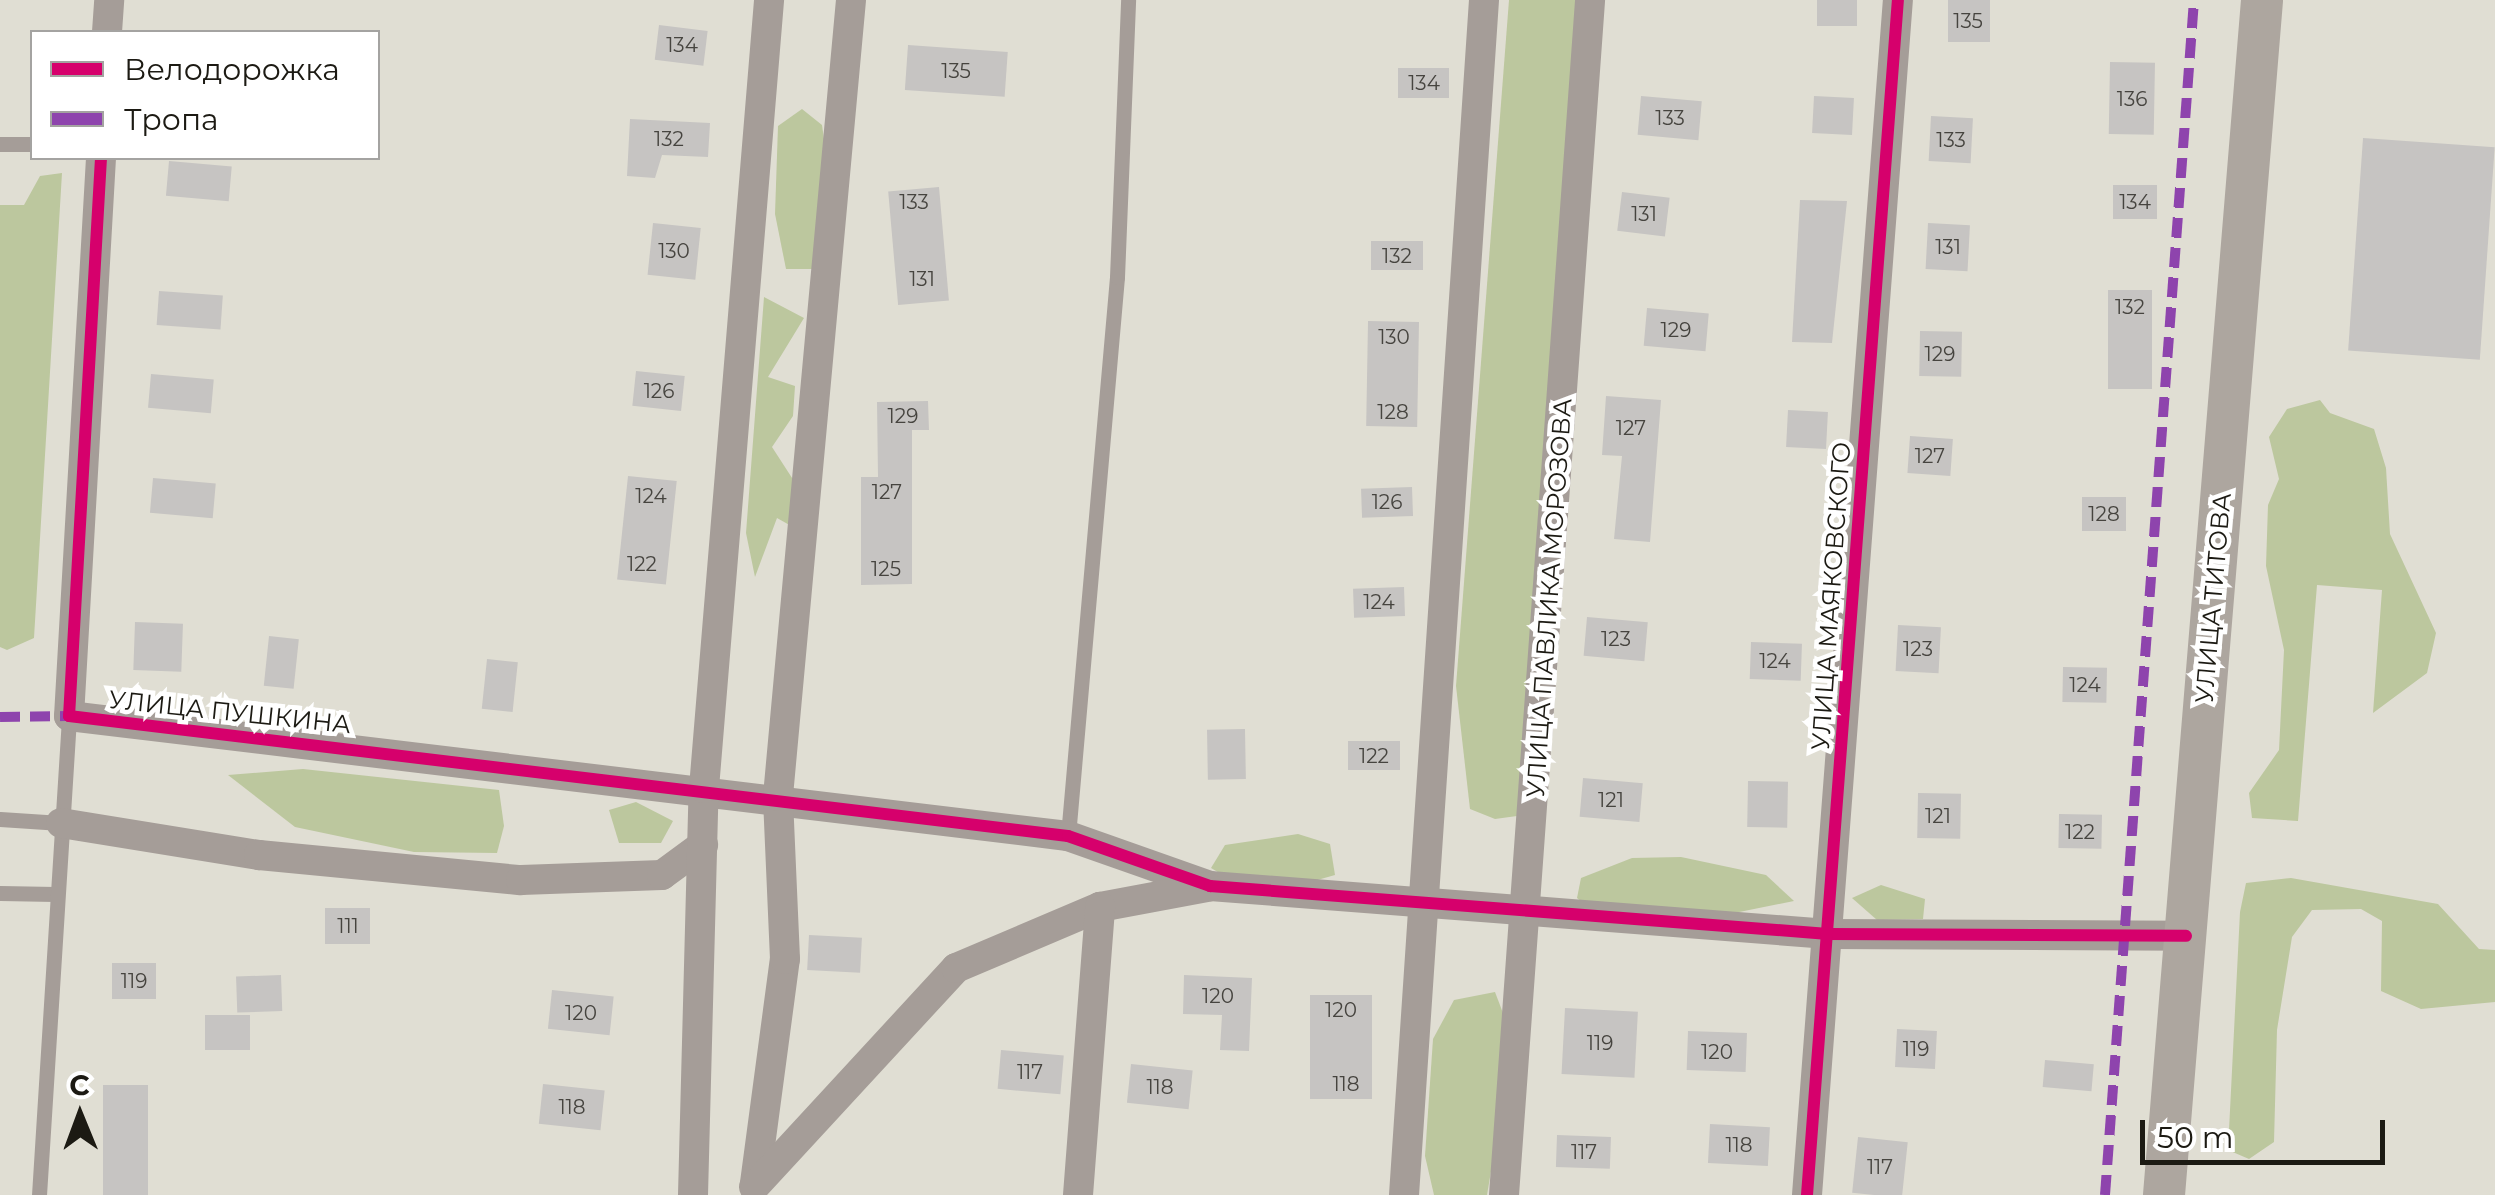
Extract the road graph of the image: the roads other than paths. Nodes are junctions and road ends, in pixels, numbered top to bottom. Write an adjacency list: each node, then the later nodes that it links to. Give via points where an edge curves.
1 (109, 0): 9 (street)
2 (769, 0): 14 (street)
3 (850, 0): 15 (street)
4 (1128, 0): 18 (lane, via 1117,277)
5 (1484, 0): 23 (street)
6 (1590, 0): 25 (street, УЛИЦА ПАВЛИКА МОРОЗОВА)
7 (1898, 0): 26 (street, УЛИЦА МАЯКОВСКОГО)
8 (2262, 0): 27 (main road, УЛИЦА ТИТОВА)
9 (108, 30)
10 (0, 144): 11 (lane)
11 (30, 144)
12 (101, 160): 13 (street)
13 (69, 716): 14 (street, УЛИЦА ПУШКИНА); 17 (lane)
14 (704, 788): 15 (street, УЛИЦА ПУШКИНА); 19 (street)
15 (778, 796): 18 (street, УЛИЦА ПУШКИНА); 28 (street, via 785,959)
16 (0, 819): 17 (lane)
17 (61, 822): 19 (street, via 259,855 521,880 662,875); 22 (lane)
18 (1068, 836): 20 (street, УЛИЦА ПУШКИНА)
19 (703, 845): 29 (street)
20 (1210, 886): 23 (street); 24 (street)
21 (0, 893): 22 (lane)
22 (56, 894): 30 (lane)
23 (1426, 902): 25 (street); 32 (street)
24 (1100, 907): 28 (street, via 956,968); 31 (street)
25 (1528, 910): 26 (street); 33 (street, УЛИЦА ПАВЛИКА МОРОЗОВА)
26 (1828, 934): 27 (street); 34 (street, УЛИЦА МАЯКОВСКОГО)
27 (2186, 936): 35 (main road, УЛИЦА ТИТОВА)
28 (754, 1189)
29 (693, 1193)
30 (39, 1195)
31 (1078, 1195)
32 (1404, 1195)
33 (1504, 1195)
34 (1808, 1195)
35 (2164, 1195)

